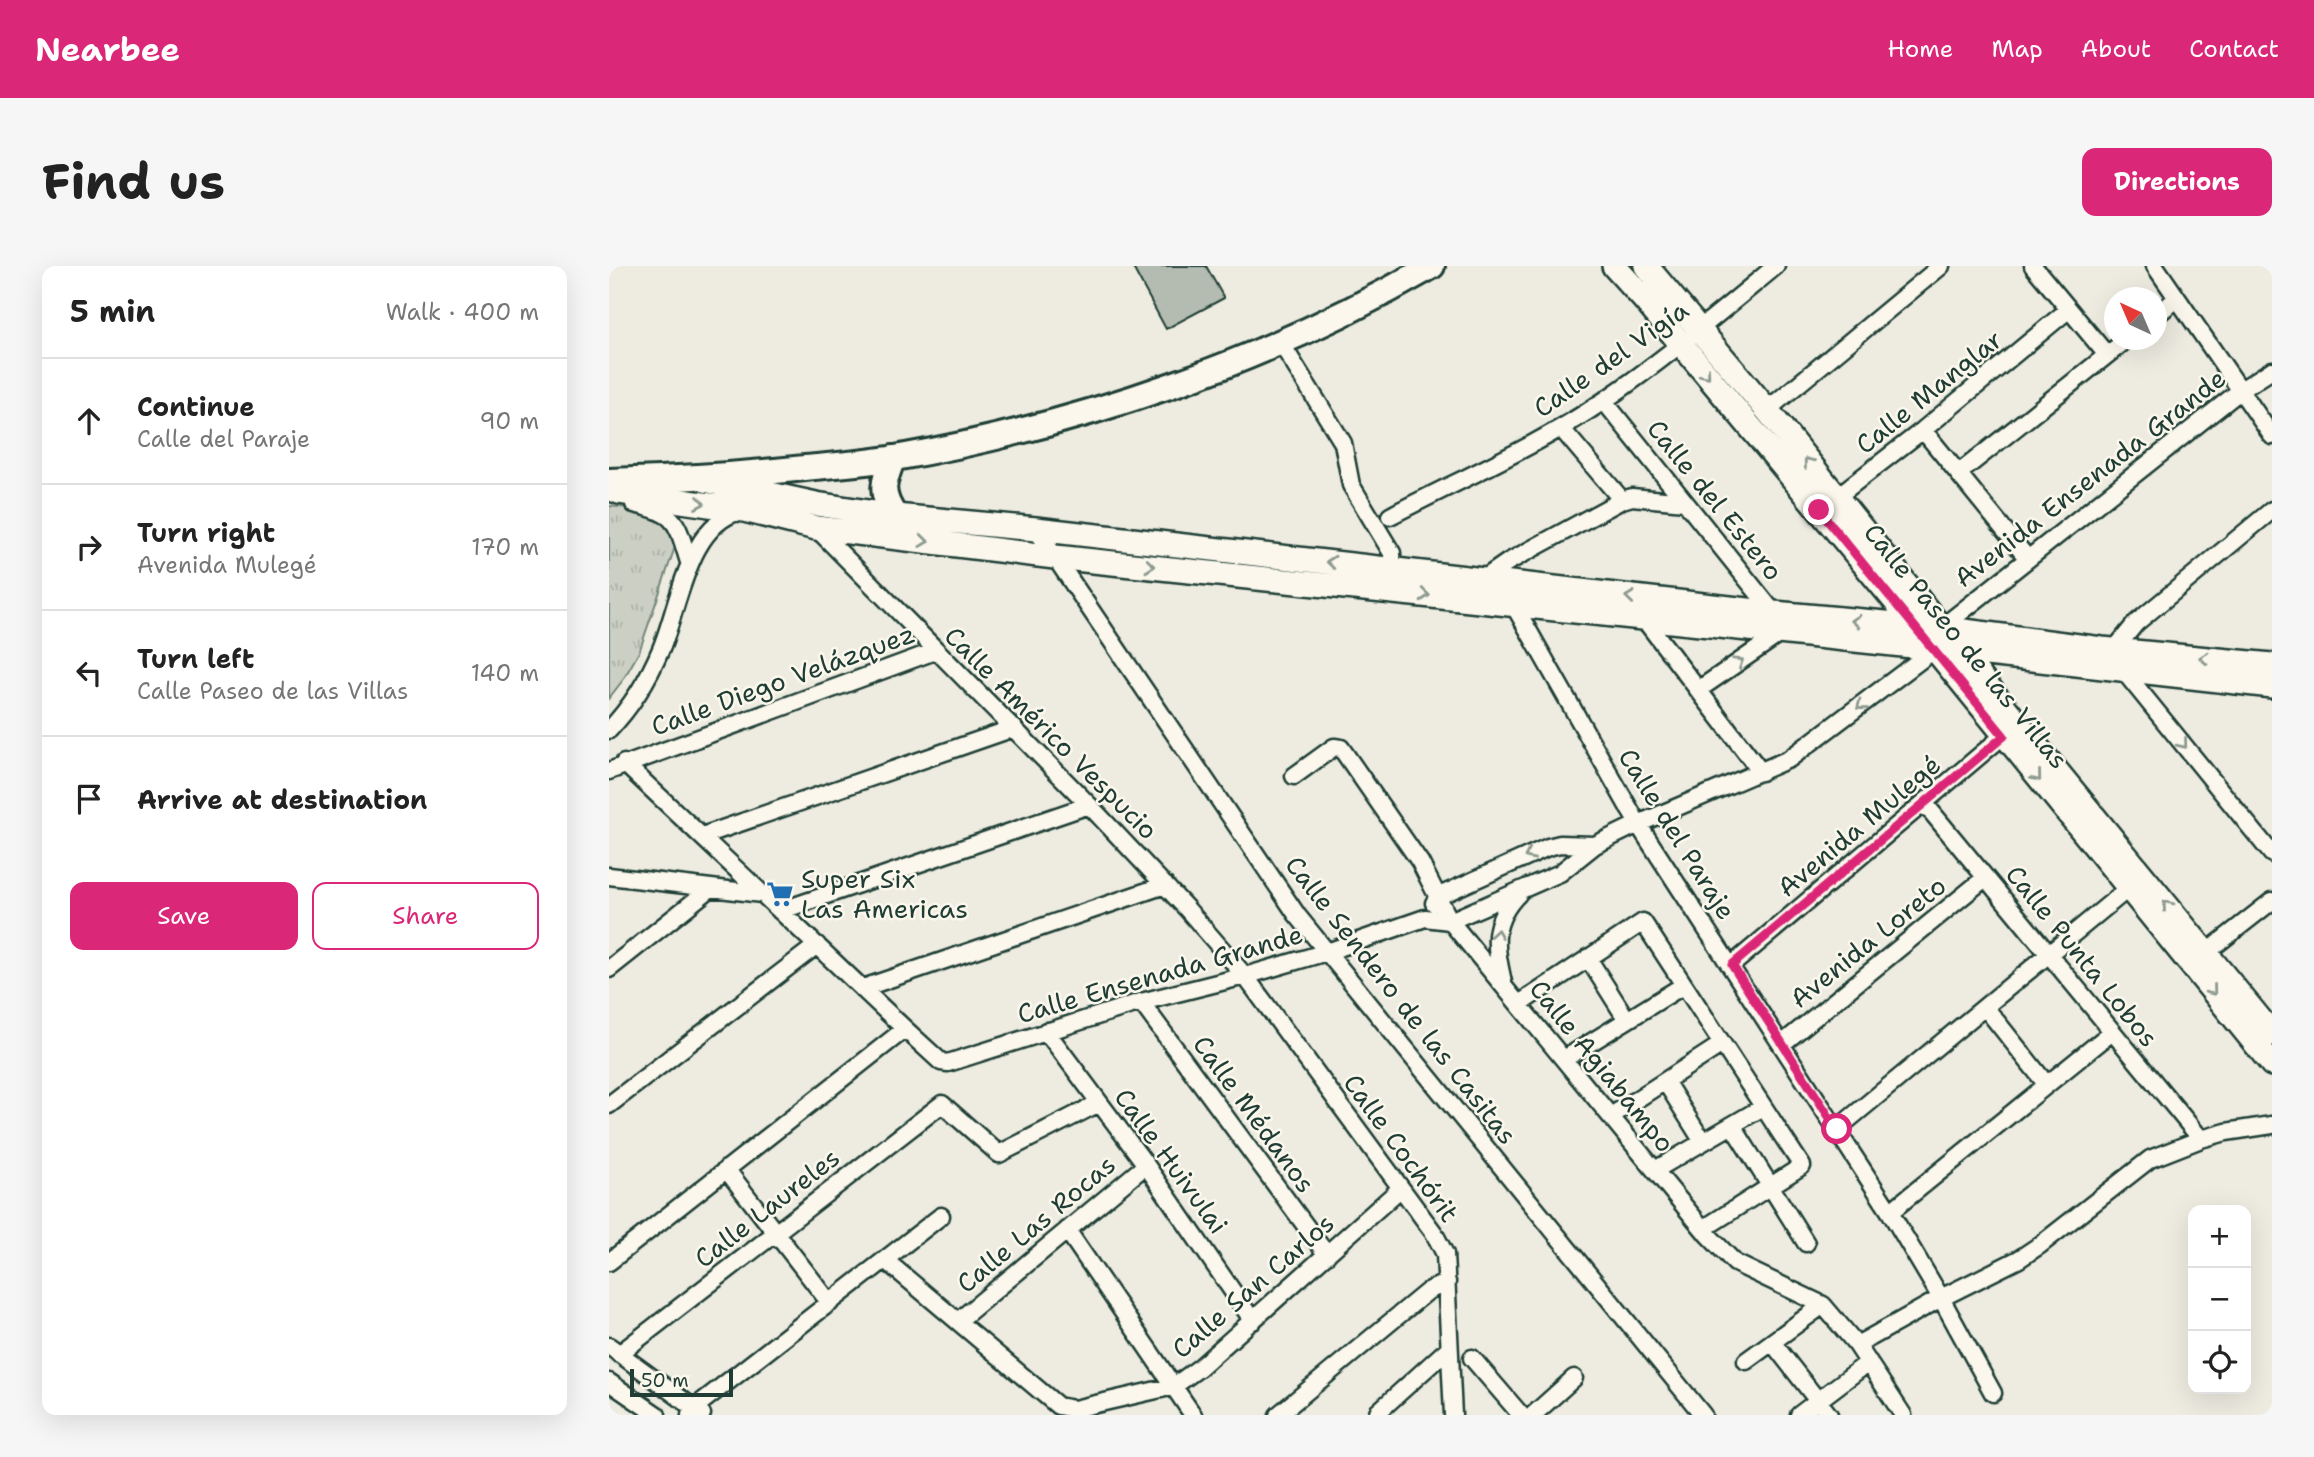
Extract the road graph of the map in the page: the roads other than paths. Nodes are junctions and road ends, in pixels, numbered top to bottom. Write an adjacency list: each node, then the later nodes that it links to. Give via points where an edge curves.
1 (1431, 266): 12 (main road)
2 (1613, 266): 11 (street, Calle Paseo de las Villas)
3 (1646, 266): 11 (street, Calle Paseo de las Villas)
4 (1776, 266): 11 (street, Calle del Vigía)
5 (1941, 266): 18 (street)
6 (2033, 266): 10 (street)
7 (2155, 266): 8 (street)
8 (2178, 298): 9 (street); 16 (street)
9 (2167, 306)
10 (2068, 310): 14 (street); 20 (street, Calle Manglar)
11 (1690, 337): 17 (street, Calle del Vigía); 18 (street, Calle Paseo de las Villas); 28 (street, Calle Paseo de las Villas, one-way to 28)
12 (1281, 343): 22 (main road, via 1097,410); 38 (street, via 1343,443 1348,478 1388,545)
13 (2113, 350): 14 (street)
14 (2107, 355): 23 (street)
15 (2272, 370): 16 (street, Avenida Ensenada Grande)
16 (2241, 390): 21 (street); 36 (street, Avenida Ensenada Grande)
17 (1604, 401): 19 (street, Calle del Vigía); 27 (street, Calle del Estero)
18 (1767, 410): 28 (street, Calle Paseo de las Villas, one-way to 18)
19 (1560, 428): 26 (street); 32 (street, Calle del Vigía)
20 (1923, 430): 23 (street); 28 (street, Calle Manglar)
21 (2272, 436)
22 (893, 458): 24 (main road); 31 (main road, via 884,490)
23 (1959, 473): 36 (street)
24 (695, 478): 25 (main road); 31 (street)
25 (612, 487): 29 (street, one-way to 29); 37 (street, via 628,502 669,516 680,531)
26 (1622, 500): 27 (street); 39 (street, via 1509,562)
27 (1685, 502): 42 (street, Calle del Estero)
28 (1828, 504): 43 (street, Calle Paseo de las Villas); 44 (street, Calle Paseo de las Villas)
29 (744, 510): 33 (street); 37 (street, via 713,528)
30 (2272, 510): 47 (street, via 2136,623)
31 (895, 516): 34 (street)
32 (1389, 516)
33 (817, 528): 35 (street, one-way to 35); 45 (street, Calle Américo Vespucio)
34 (1036, 529): 35 (street, Calle Sendero de las Casitas); 38 (street, one-way to 34)
35 (1055, 557): 38 (street, one-way to 38); 77 (street, Calle Sendero de las Casitas, via 1297,915)
36 (2028, 559): 44 (street, Avenida Ensenada Grande)
37 (689, 562): 52 (street, via 648,679)
38 (1393, 580): 39 (street); 40 (street, one-way to 40)
39 (1493, 581): 40 (street, Calle del Paraje); 42 (street, one-way to 39)
40 (1513, 604): 41 (street); 60 (street, Calle del Paraje)
41 (1643, 619): 42 (street); 50 (street)
42 (1778, 624): 43 (street, one-way to 42); 44 (street); 50 (street, one-way to 42)
43 (1914, 626): 44 (street, Calle Paseo de las Villas)
44 (1938, 638): 46 (street); 47 (street); 53 (street, Calle Paseo de las Villas); 56 (street, one-way to 56, via 1801,753)
45 (935, 651): 51 (street, Calle Américo Vespucio); 54 (street, Calle Diego Velázquez)
46 (1960, 651): 47 (street); 53 (street, Calle Paseo de las Villas)
47 (2118, 660): 48 (street, one-way to 47); 49 (street); 63 (street, one-way to 63)
48 (2272, 665)
49 (2272, 686)
50 (1697, 690): 56 (street)
51 (1014, 728): 59 (street, Calle Américo Vespucio); 61 (street)
52 (609, 730)
53 (2011, 730): 58 (street, Avenida Mulegé); 66 (street, Calle Paseo de las Villas)
54 (624, 763): 55 (street, Calle Diego Velázquez); 61 (street)
55 (609, 771)
56 (1761, 772): 60 (street)
57 (1294, 776): 71 (street, Calle Agiabampo, via 1334,747 1341,748)
58 (1925, 804): 65 (street, Calle Punta Lobos); 81 (street, Avenida Mulegé)
59 (1089, 805): 67 (street, Calle Américo Vespucio); 73 (street)
60 (1638, 824): 62 (street); 81 (street, Calle del Paraje)
61 (702, 836): 70 (street)
62 (1595, 845): 69 (street, via 1559,873); 71 (street, one-way to 71, via 1548,847)
63 (2272, 854)
64 (609, 876): 68 (street)
65 (1985, 877): 78 (street, Calle Punta Lobos); 96 (street, Avenida Loreto)
66 (2136, 882): 78 (street); 80 (street, Calle Paseo de las Villas)
67 (1165, 885): 83 (street, Calle Américo Vespucio); 86 (street)
68 (711, 888): 70 (street); 82 (street)
69 (1522, 890): 75 (street); 84 (street, one-way to 69, via 1496,932 1502,915)
70 (761, 894): 73 (street)
71 (1439, 896): 74 (street); 75 (street, Calle Agiabampo)
72 (2272, 901): 80 (street)
73 (780, 911): 76 (street)
74 (1425, 918): 75 (street, Calle Ensenada Grande); 77 (street, Calle Ensenada Grande)
75 (1450, 921): 84 (street, Calle Agiabampo)
76 (817, 945): 86 (street); 102 (street)
77 (1327, 951): 83 (street, Calle Ensenada Grande); 150 (street, Calle Sendero de las Casitas)
78 (2049, 955): 89 (street); 93 (street, Calle Punta Lobos)
79 (1588, 958): 85 (street, via 1643,922); 88 (street); 90 (street)
80 (2198, 958): 94 (street, Calle Paseo de las Villas); 98 (street, Calle Paseo de las Villas, one-way to 98)
81 (1732, 965): 96 (street, Calle del Paraje)
82 (610, 967)
83 (1245, 976): 87 (street, Calle Ensenada Grande); 114 (street, Calle Cochórit)
84 (1503, 984): 88 (street, Calle Agiabampo)
85 (1684, 985): 90 (street); 95 (street)
86 (863, 988): 91 (street)
87 (1141, 1002): 92 (street, Calle Ensenada Grande); 121 (street, Calle Médanos)
88 (1519, 1004): 97 (street, Calle Agiabampo)
89 (1985, 1007): 100 (street); 107 (street)
90 (1627, 1020): 97 (street)
91 (905, 1029): 92 (street, Calle Ensenada Grande, via 941,1062 948,1063); 111 (street)
92 (1046, 1031): 101 (street, Calle Huivulai)
93 (2112, 1032): 100 (street); 108 (street, Calle Punta Lobos)
94 (2272, 1034)
95 (1723, 1044): 99 (street); 103 (street)
96 (1782, 1044): 107 (street, Calle del Paraje)
97 (1564, 1059): 104 (street, Calle Agiabampo)
98 (2272, 1064)
99 (1665, 1081): 104 (street); 109 (street)
100 (2047, 1085): 115 (street)
101 (1099, 1103): 110 (street, Calle Huivulai); 119 (street, Calle Laureles, via 999,1154 946,1105 939,1105)
102 (609, 1105)
103 (1763, 1107): 105 (street); 113 (street, via 1802,1166)
104 (1611, 1116): 112 (street, Calle Agiabampo)
105 (1732, 1125): 109 (street); 113 (street)
106 (2272, 1125): 108 (street)
107 (1837, 1129): 115 (street, Calle del Paraje)
108 (2201, 1139): 125 (street, via 2150,1159 2019,1259)
109 (1703, 1142): 112 (street)
110 (1146, 1165): 118 (street, Calle Las Rocas); 129 (street, Calle Huivulai)
111 (726, 1169): 119 (street); 123 (street)
112 (1655, 1170): 117 (street, Calle Agiabampo)
113 (1771, 1186): 117 (street); 120 (street)
114 (1401, 1188): 121 (street, Calle San Carlos); 124 (street, Calle Cochórit, via 1441,1244)
115 (1890, 1212): 125 (street, Calle del Paraje)
116 (941, 1216): 122 (street)
117 (1703, 1229): 127 (street, Calle Agiabampo, via 1735,1262)
118 (1067, 1230): 128 (street, Calle Las Rocas); 139 (street)
119 (775, 1231): 126 (street); 133 (street, Calle Laureles)
120 (1806, 1243)
121 (1327, 1255): 129 (street, Calle San Carlos)
122 (885, 1260): 126 (street); 128 (street, Calle San Carlos)
123 (609, 1262)
124 (1447, 1282): 132 (street, Calle Cochórit); 146 (street, via 1428,1291)
125 (1941, 1298): 131 (street); 140 (street, Calle del Paraje)
126 (830, 1303): 142 (street)
127 (1823, 1305): 130 (street); 131 (street, Calle Agiabampo)
128 (958, 1321): 139 (street, Calle San Carlos, via 1065,1409)
129 (1253, 1321): 139 (street, Calle San Carlos)
130 (1772, 1342): 135 (street); 141 (street)
131 (1857, 1345): 136 (street, Calle Agiabampo)
132 (1449, 1348): 143 (street); 147 (street, Calle Cochórit)
133 (614, 1350): 142 (street)
134 (1472, 1358): 148 (street)
135 (1746, 1361)
136 (1869, 1362): 141 (street); 153 (street, Calle Agiabampo)
137 (1574, 1378): 149 (street)
138 (609, 1382): 144 (street)
139 (1174, 1386): 145 (street)
140 (1993, 1394)
141 (1818, 1401): 151 (street); 152 (street)
142 (696, 1413)
143 (1379, 1413)
144 (657, 1415)
145 (1193, 1415)
146 (1278, 1415)
147 (1453, 1415)
148 (1521, 1415)
149 (1533, 1415)
150 (1703, 1415)
151 (1799, 1415)
152 (1829, 1415)
153 (1903, 1415)

